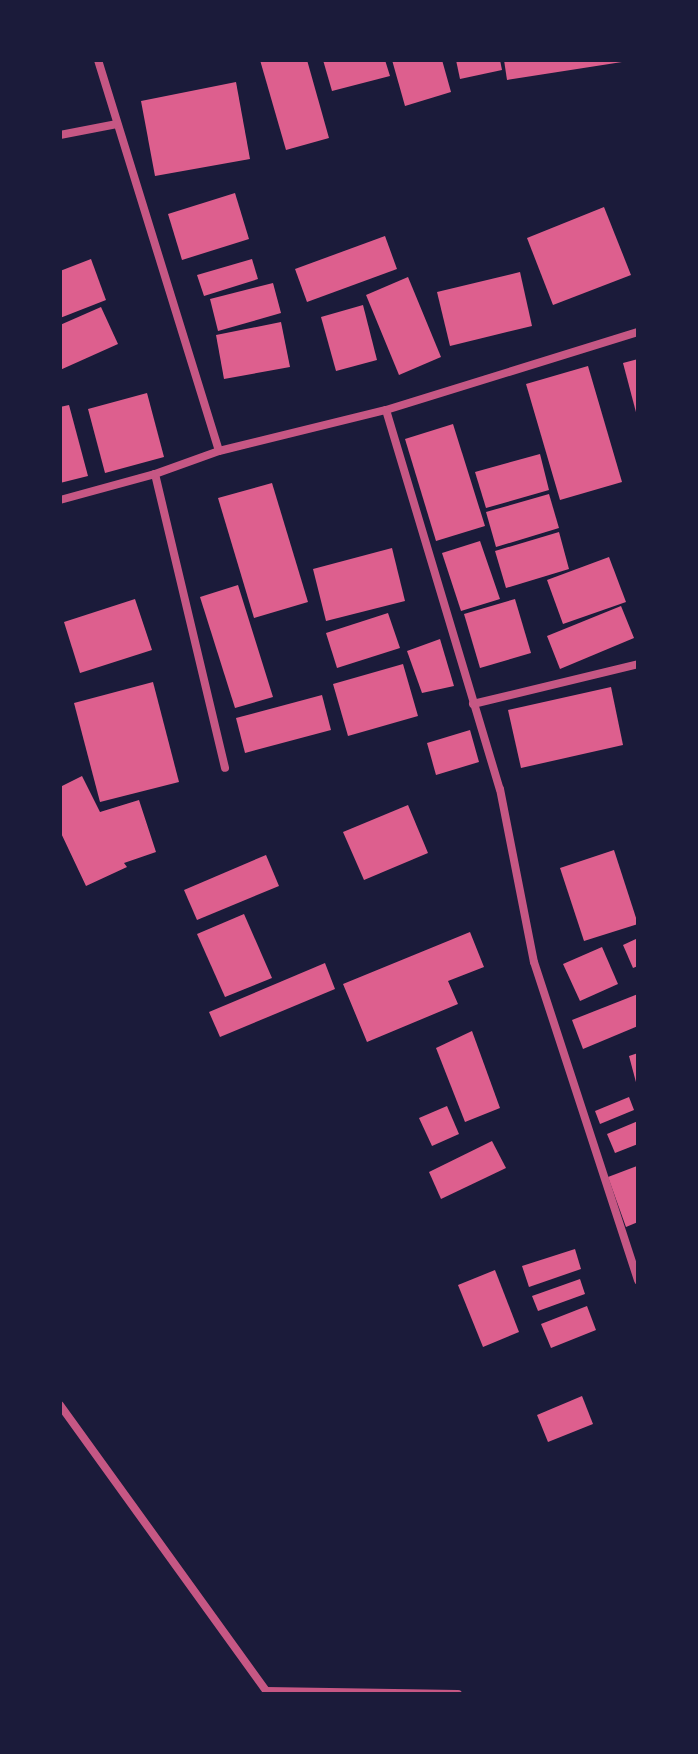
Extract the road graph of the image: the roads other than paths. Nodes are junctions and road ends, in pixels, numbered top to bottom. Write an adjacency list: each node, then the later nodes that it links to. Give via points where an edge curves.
1 (98, 60): 2 (street)
2 (117, 124): 3 (street); 6 (street)
3 (60, 135)
4 (638, 332): 5 (street)
5 (386, 410): 6 (street); 10 (street)
6 (219, 451): 7 (street)
7 (155, 474): 8 (street); 11 (street)
8 (60, 500)
9 (638, 664): 10 (street)
10 (473, 704): 12 (street, via 500,789 534,962)
11 (225, 768)
12 (638, 1280)
13 (60, 1405): 14 (street, via 266,1691)
14 (458, 1694)

